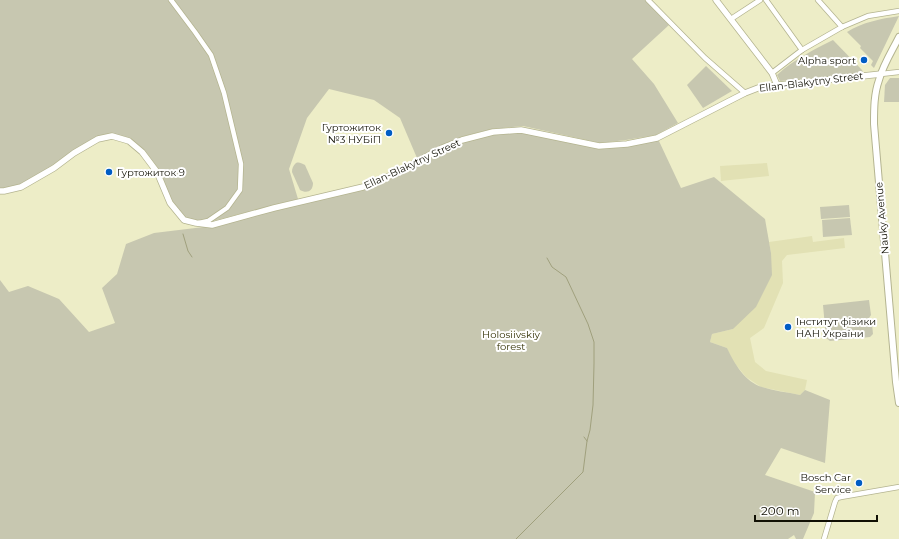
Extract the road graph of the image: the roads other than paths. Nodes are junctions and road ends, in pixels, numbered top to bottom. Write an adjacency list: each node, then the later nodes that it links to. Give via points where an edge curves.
1 (171, 0): 18 (street, via 211,55 224,94 241,164 240,190 227,208 208,221)
2 (648, 0): 16 (street, via 705,58)
3 (716, 0): 8 (street)
4 (760, 0): 8 (street)
5 (766, 0): 11 (street)
6 (818, 0): 9 (street)
7 (899, 11): 9 (street, via 868,16)
8 (731, 19): 13 (street)
9 (842, 27): 11 (street)
10 (899, 37): 14 (main road, Nauky Avenue)
11 (802, 50): 13 (street)
12 (899, 72): 14 (street)
13 (772, 73): 15 (street)
14 (881, 74): 15 (street, Ellan-Blakytny Street); 19 (main road, Nauky Avenue, via 874,101 874,124)
15 (777, 85): 16 (street, Ellan-Blakytny Street)
16 (745, 92): 18 (street, Ellan-Blakytny Street, via 657,138 599,146 521,130 493,132 442,148 394,174 363,187 212,224)
17 (0, 191): 18 (street, via 21,187 98,139 112,136 129,141 142,152 157,172 170,203 184,220)
18 (196, 223)
19 (899, 403)
20 (899, 487): 21 (street, via 837,498)
21 (824, 539)

